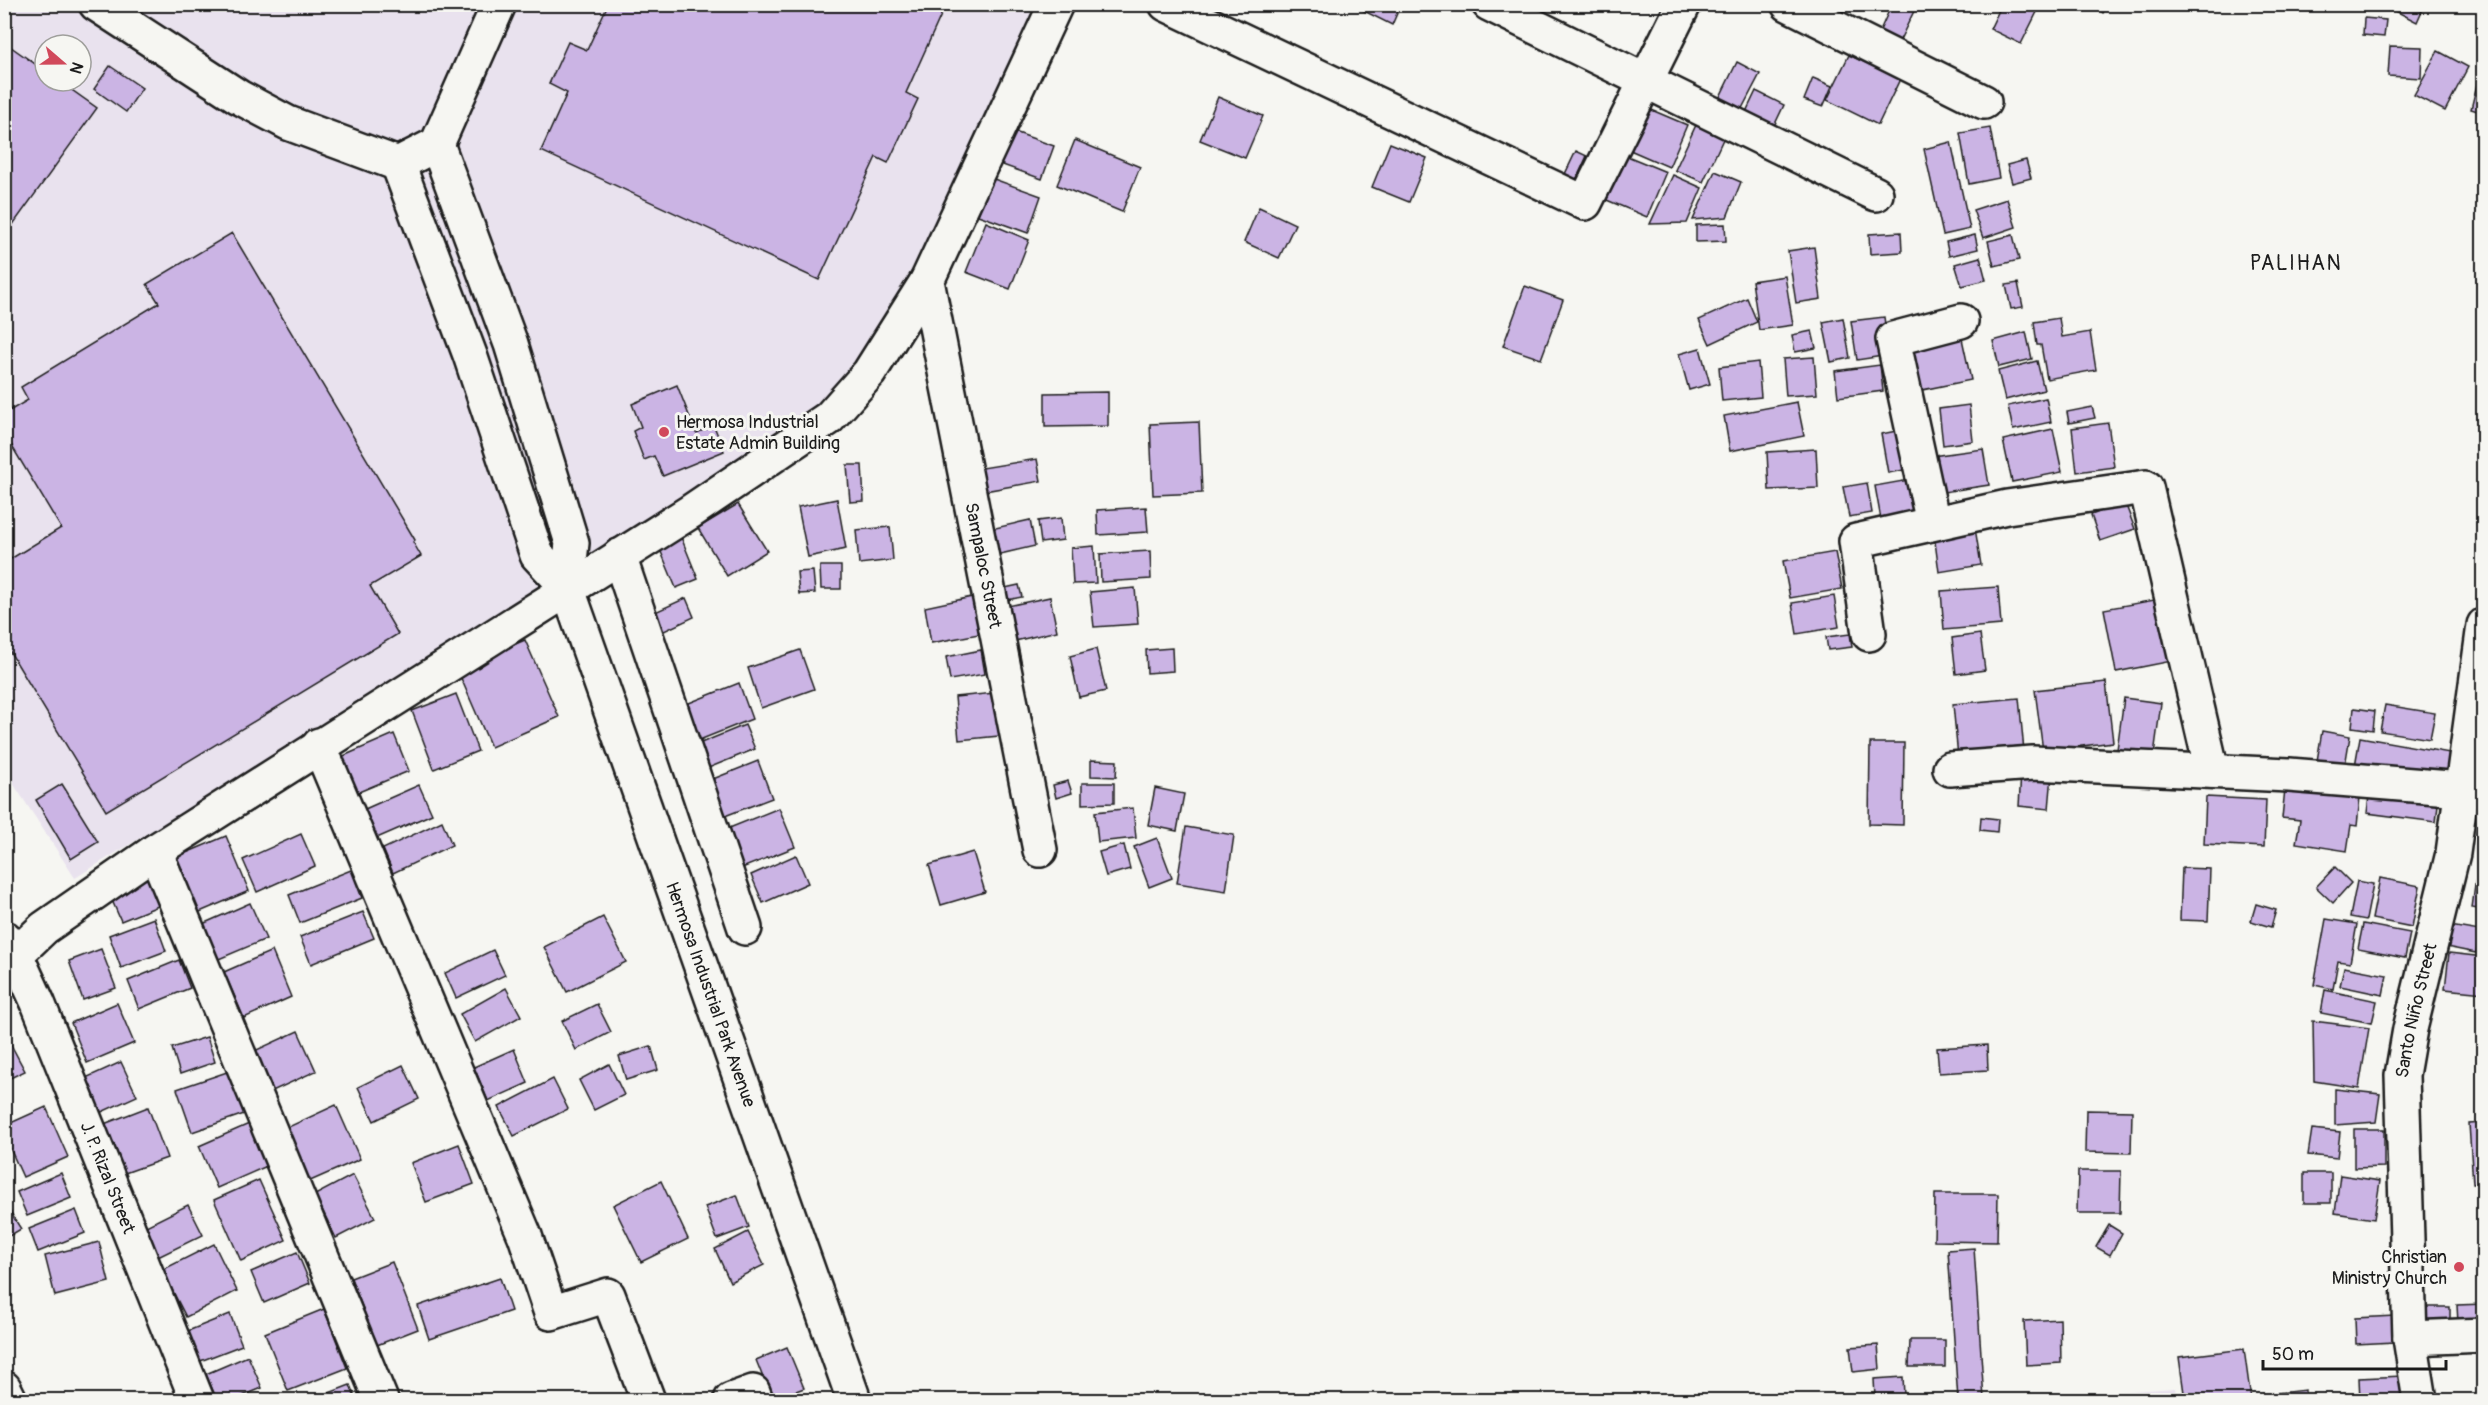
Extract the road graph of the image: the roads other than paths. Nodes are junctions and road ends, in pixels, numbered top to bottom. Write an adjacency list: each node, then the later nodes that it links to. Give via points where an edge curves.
1 (96, 4): 11 (street, via 239,97 288,123)
2 (499, 4): 10 (street)
3 (1056, 4): 13 (street)
4 (1166, 4): 8 (street, via 1586,203)
5 (1489, 4): 8 (street)
6 (1684, 4): 8 (street)
7 (1788, 4): 9 (street)
8 (1647, 82): 12 (street)
9 (1984, 102)
10 (437, 144): 11 (street); 17 (street, via 511,344 572,543)
11 (398, 164): 17 (street, via 470,355 537,555)
12 (1876, 194)
13 (927, 281): 16 (street, via 869,373 830,418); 25 (street, Sampaloc Street)
14 (1960, 321): 15 (street, via 1893,339)
15 (1933, 523): 19 (street, via 1856,541); 23 (street, via 2007,507 2146,487)
16 (619, 556): 17 (street); 27 (street)
17 (567, 587): 21 (street); 38 (street, Hermosa Industrial Park Avenue)
18 (2484, 626): 20 (street, Santo Niño Street)
19 (1869, 634)
20 (2479, 696): 24 (street, Santo Niño Street)
21 (319, 745): 26 (street); 35 (street, via 525,1236 551,1313 608,1295)
22 (1950, 769): 23 (street, via 2033,763)
23 (2212, 771): 24 (street)
24 (2462, 789): 30 (street, Santo Niño Street, via 2453,853 2402,1074)
25 (1040, 850)
26 (155, 851): 28 (street); 34 (street)
27 (745, 928)
28 (8, 952): 33 (street, J. P. Rizal Street, via 42,1014)
29 (2484, 1335): 30 (street)
30 (2410, 1338): 39 (street, Santo Niño Street)
31 (4, 1388): 32 (street)
32 (10, 1401)
33 (197, 1401)
34 (381, 1401)
35 (648, 1401)
36 (731, 1401): 37 (street, via 753,1392)
37 (756, 1401)
38 (854, 1401)
39 (2420, 1401)

